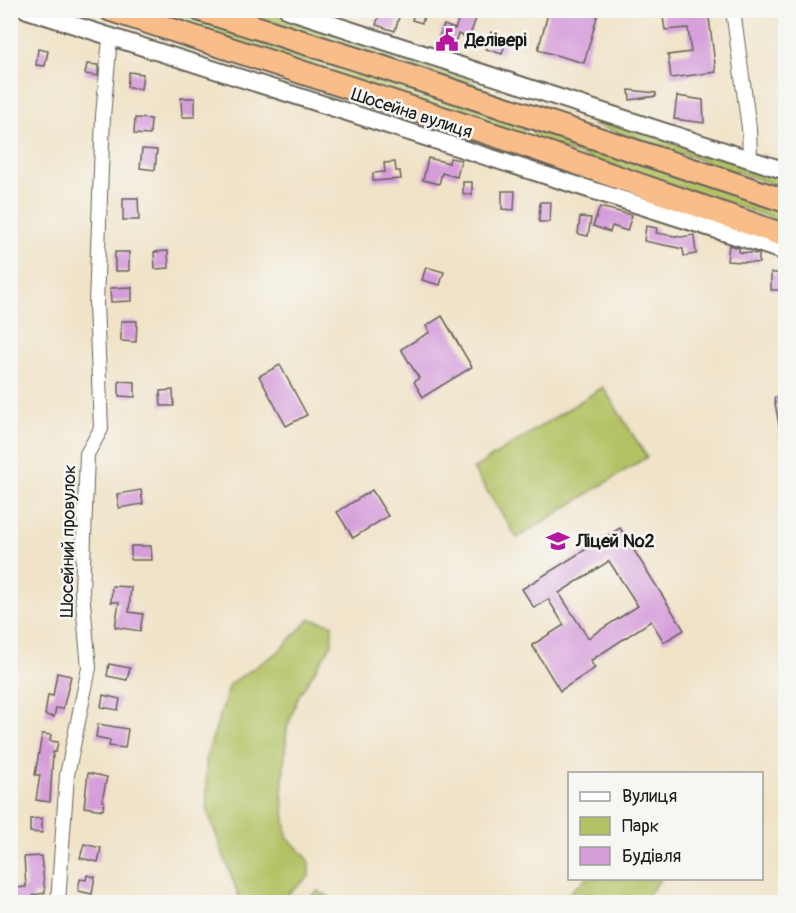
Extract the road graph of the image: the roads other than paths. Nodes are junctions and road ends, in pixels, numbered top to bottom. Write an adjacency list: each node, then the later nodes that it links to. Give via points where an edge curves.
1 (27, 10): 6 (street, Шосейна вулиця)
2 (111, 10): 10 (highway, via 525,145)
3 (201, 10): 9 (highway)
4 (288, 10): 7 (street)
5 (733, 10): 7 (street)
6 (110, 38): 11 (street, Шосейна вулиця); 12 (street, Шосейний провулок, via 96,304 101,429 87,454 82,592 89,668 67,775)
7 (750, 158): 8 (street)
8 (786, 171)
9 (786, 201)
10 (786, 236)
11 (786, 252)
12 (58, 903)

